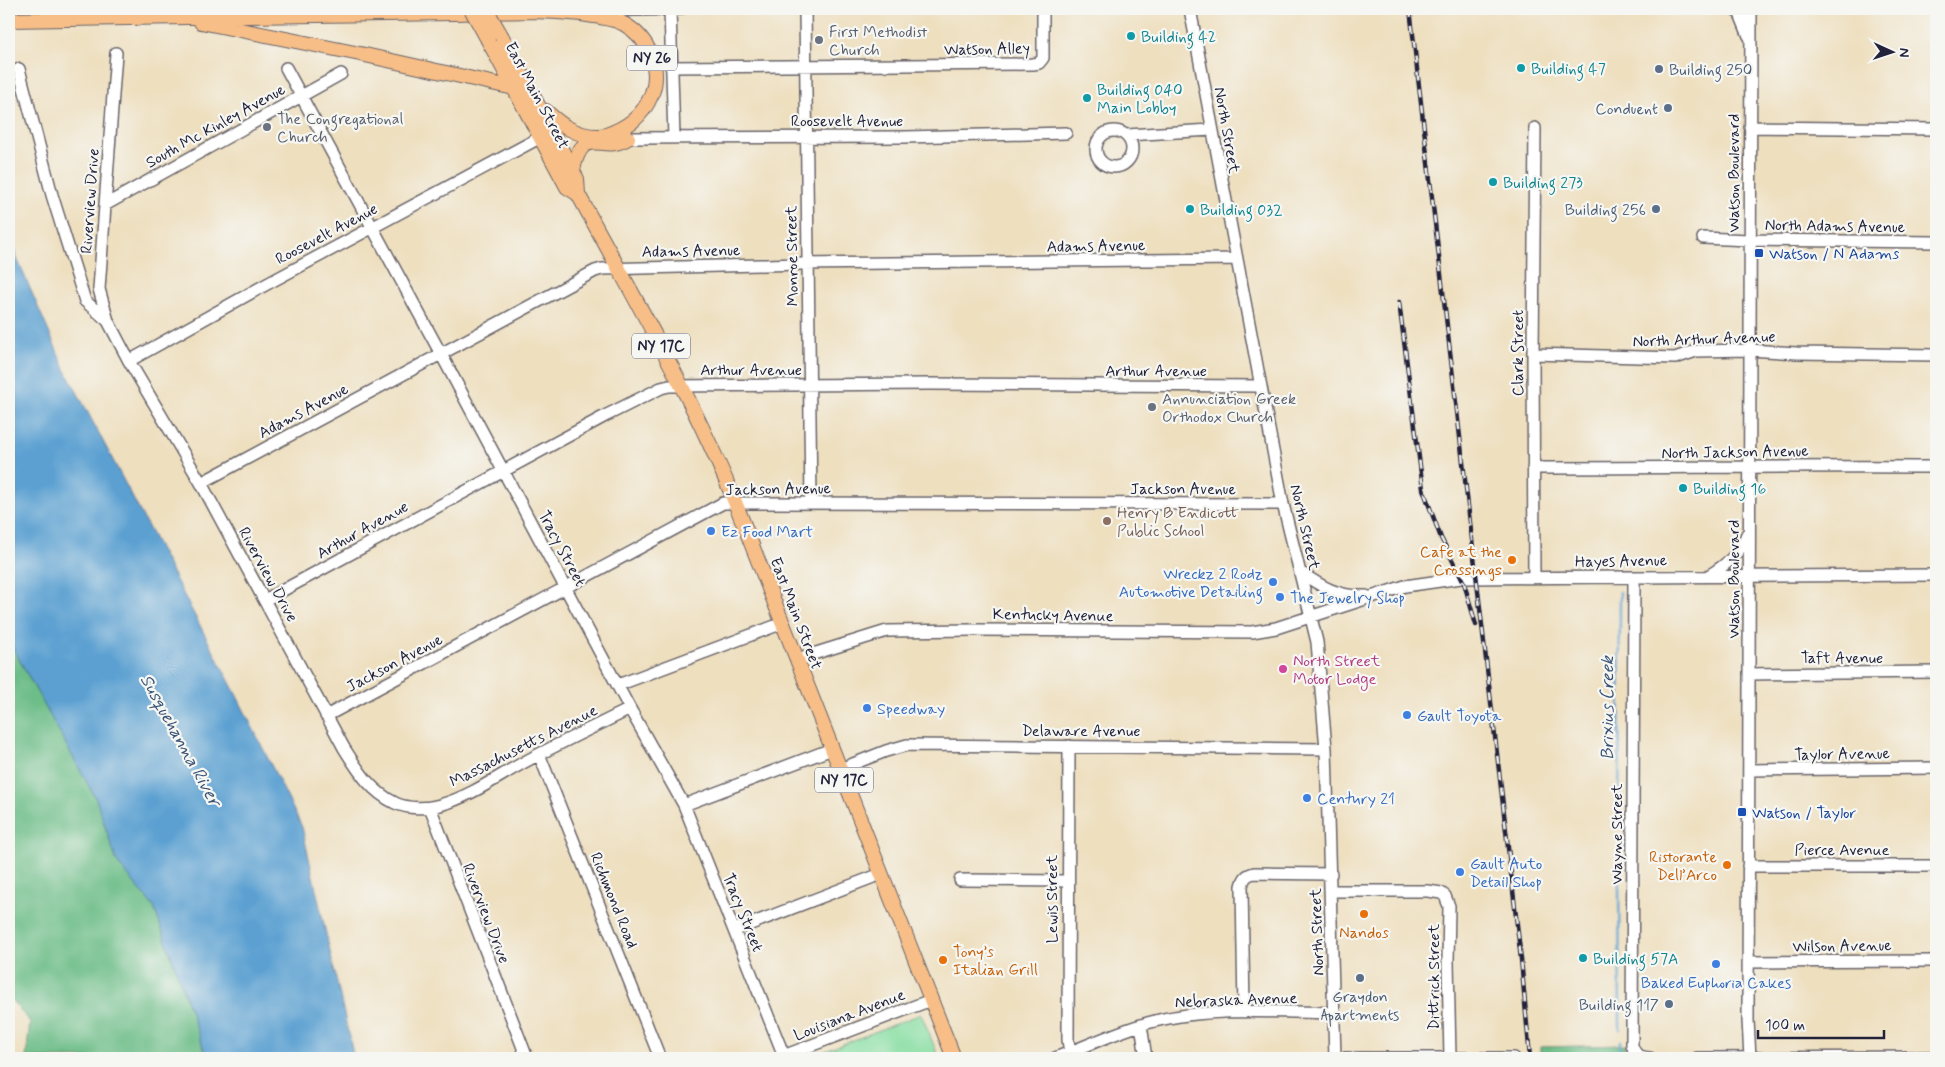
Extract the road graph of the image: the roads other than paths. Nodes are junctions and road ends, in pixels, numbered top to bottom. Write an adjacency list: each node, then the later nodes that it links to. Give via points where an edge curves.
1 (471, 9): 19 (main road, East Main Street / NY 17C, bridge)
2 (486, 9): 21 (main road, East Main Street / NY 17C, bridge)
3 (675, 9): 9 (street); 14 (street)
4 (805, 9): 15 (street, Monroe Street)
5 (1043, 9): 15 (street, Watson Alley, via 1043,58 1039,63)
6 (1190, 9): 25 (street, North Street)
7 (1735, 9): 12 (street)
8 (1751, 9): 12 (street, Watson Boulevard)
9 (570, 12): 10 (main road, NY 26); 27 (main road, NY 26, via 623,24 645,43 651,55 654,82 646,108 638,118)
10 (158, 18): 11 (main road, NY 26); 19 (main road, via 222,26)
11 (9, 20)
12 (1750, 39): 22 (street, Watson Boulevard)
13 (116, 53): 35 (street, Riverview Drive)
14 (671, 67): 15 (street, Watson Alley); 31 (street)
15 (805, 67): 28 (street, Monroe Street)
16 (286, 68): 20 (street, Tracy Street)
17 (19, 69): 43 (street, via 52,195 85,301)
18 (341, 74): 20 (street, South Mc Kinley Avenue)
19 (514, 88): 30 (main road, East Main Street / NY 17C)
20 (301, 96): 35 (street, South Mc Kinley Avenue); 36 (street, Tracy Street)
21 (538, 104): 27 (main road, NY 26, via 568,129 596,136); 33 (main road, East Main Street / NY 17C)
22 (1750, 127): 24 (street); 38 (street, Watson Boulevard)
23 (1536, 128): 46 (street, Clark Street)
24 (1936, 129)
25 (1211, 130): 29 (street); 40 (street, North Street)
26 (1066, 133): 28 (street, Roosevelt Avenue)
27 (606, 135): 32 (main road)
28 (805, 136): 31 (street, Roosevelt Avenue); 41 (street, Monroe Street)
29 (1127, 136)
30 (540, 137): 34 (main road, East Main Street / NY 17C, via 568,187); 36 (street, Roosevelt Avenue)
31 (674, 137): 32 (street, Roosevelt Avenue)
32 (628, 138): 33 (main road, via 622,142 587,143 576,157)
33 (573, 170): 34 (main road, East Main Street / NY 17C)
34 (578, 194): 42 (main road, East Main Street / NY 17C)
35 (105, 205): 43 (street, Riverview Drive, via 99,289)
36 (372, 227): 45 (street, Tracy Street); 48 (street, Roosevelt Avenue)
37 (1704, 238): 38 (street, North Adams Avenue)
38 (1749, 240): 39 (street, North Adams Avenue); 44 (street, Watson Boulevard)
39 (1936, 242)
40 (1236, 259): 41 (street, Adams Avenue); 51 (street, North Street)
41 (808, 264): 42 (street, Adams Avenue); 49 (street, Monroe Street)
42 (618, 267): 45 (street, Adams Avenue, via 596,270); 50 (main road, East Main Street / NY 17C)
43 (108, 321): 48 (street, Riverview Drive)
44 (1749, 350): 46 (street, North Arthur Avenue, via 1696,351 1674,358); 47 (street, North Arthur Avenue); 52 (street, Watson Boulevard)
45 (441, 354): 55 (street, Tracy Street); 56 (street, Adams Avenue)
46 (1533, 354): 54 (street, Clark Street)
47 (1936, 355)
48 (129, 361): 56 (street, Riverview Drive)
49 (809, 384): 50 (street, Arthur Avenue); 51 (street, Arthur Avenue); 58 (street, Monroe Street)
50 (681, 385): 55 (street, Arthur Avenue, via 661,388); 57 (main road, East Main Street / NY 17C)
51 (1260, 386): 59 (street, North Street)
52 (1749, 466): 53 (street, North Jackson Avenue); 54 (street, North Jackson Avenue); 60 (street, Watson Boulevard)
53 (1936, 467)
54 (1533, 468): 65 (street, Clark Street)
55 (504, 472): 67 (street, Tracy Street); 69 (street, Arthur Avenue)
56 (201, 483): 69 (street, Riverview Drive)
57 (735, 502): 58 (street, Jackson Avenue); 67 (street, Jackson Avenue, via 723,502); 71 (main road, East Main Street / NY 17C)
58 (811, 503): 59 (street, Jackson Avenue)
59 (1283, 504): 61 (street, North Street)
60 (1749, 528): 63 (street, via 1736,556); 64 (street, Watson Boulevard)
61 (1300, 572): 68 (street, via 1324,588 1344,595); 70 (street, North Street)
62 (1936, 575): 64 (street, Hayes Avenue)
63 (1708, 576): 64 (street, Hayes Avenue); 66 (street, Hayes Avenue)
64 (1750, 576): 74 (street, Watson Boulevard)
65 (1534, 577): 66 (street, Hayes Avenue); 68 (street, Hayes Avenue, via 1444,579 1405,586)
66 (1634, 577): 112 (street, Wayne Street, via 1632,1045 1634,1053)
67 (566, 588): 75 (street, Tracy Street); 77 (street, Jackson Avenue)
68 (1375, 596): 70 (street, Hayes Avenue)
69 (265, 600): 77 (street, Riverview Drive)
70 (1312, 617): 72 (street, Kentucky Avenue, via 1252,632 887,631); 80 (street, North Street)
71 (783, 623): 72 (main road, East Main Street / NY 17C); 75 (street)
72 (797, 659): 79 (main road, East Main Street / NY 17C)
73 (1936, 672): 74 (street, Taft Avenue)
74 (1749, 674): 84 (street, Watson Boulevard)
75 (618, 685): 76 (street, Tracy Street)
76 (630, 709): 81 (street, Massachusetts Avenue); 85 (street, Tracy Street)
77 (326, 716): 86 (street, Riverview Drive, via 375,791 404,805)
78 (1069, 746): 80 (street, Delaware Avenue); 83 (street, Delaware Avenue, via 907,746); 92 (street, Lewis Street)
79 (832, 749): 83 (main road, East Main Street / NY 17C); 85 (street)
80 (1326, 749): 90 (street, North Street)
81 (539, 754): 86 (street, Massachusetts Avenue, via 464,795); 105 (street, Richmond Road)
82 (1936, 768): 84 (street, Taylor Avenue)
83 (840, 769): 89 (main road, East Main Street / NY 17C)
84 (1749, 770): 87 (street, Watson Boulevard)
85 (684, 805): 94 (street, Tracy Street)
86 (430, 807): 104 (street, Riverview Drive)
87 (1748, 866): 88 (street, Pierce Avenue); 96 (street, Watson Boulevard)
88 (1936, 866)
89 (881, 874): 94 (street); 97 (main road, East Main Street / NY 17C)
90 (1331, 874): 93 (street, North Street); 98 (street, via 1254,873 1243,879)
91 (960, 880): 92 (street)
92 (1067, 882): 101 (street, Lewis Street)
93 (1331, 891): 99 (street, North Street); 110 (street, Dittrick Street, via 1428,891 1445,896 1449,906)
94 (735, 930): 102 (street, Tracy Street)
95 (1936, 961): 96 (street, Wilson Avenue)
96 (1748, 962): 114 (street, Watson Boulevard)
97 (931, 1000): 102 (street, Louisiana Avenue); 106 (main road, East Main Street / NY 17C)
98 (1244, 1012): 99 (street, Nebraska Avenue); 100 (street, Nebraska Avenue, via 1184,1015)
99 (1334, 1013): 109 (street, North Street)
100 (1141, 1025): 101 (street, Nebraska Avenue); 108 (street)
101 (1070, 1053): 107 (street, Nebraska Avenue)
102 (781, 1057)
103 (1936, 1057): 115 (street)
104 (527, 1058)
105 (660, 1058)
106 (954, 1058)
107 (1055, 1058)
108 (1146, 1058)
109 (1334, 1058): 110 (street)
110 (1450, 1058): 111 (street)
111 (1514, 1058)
112 (1645, 1058)
113 (1697, 1058): 114 (street)
114 (1750, 1058): 115 (street)
115 (1905, 1058)

